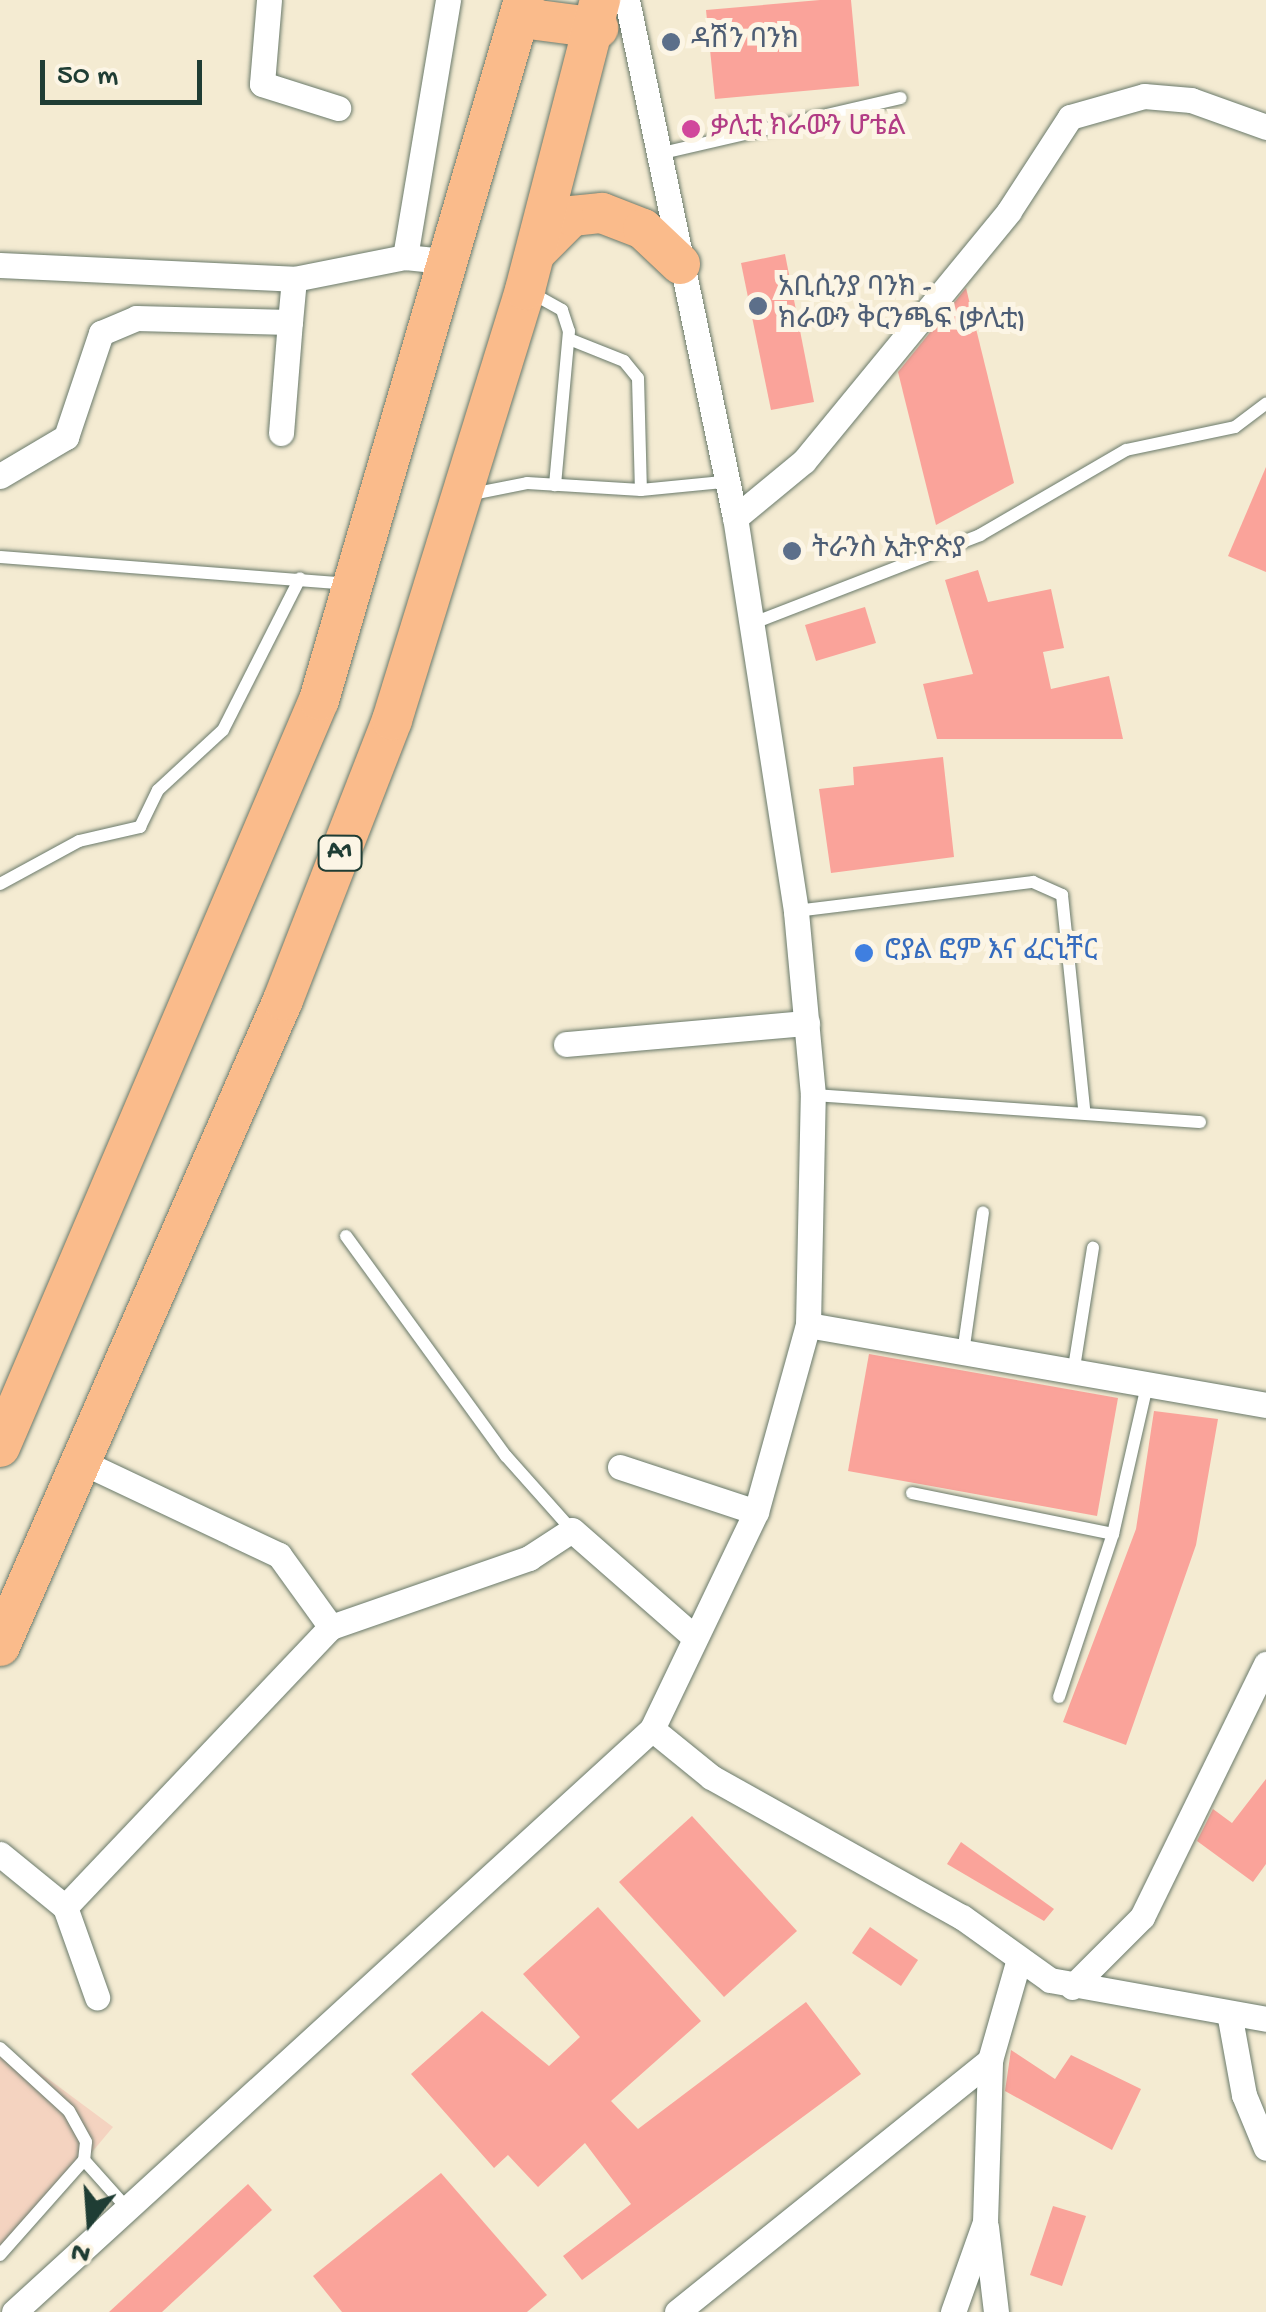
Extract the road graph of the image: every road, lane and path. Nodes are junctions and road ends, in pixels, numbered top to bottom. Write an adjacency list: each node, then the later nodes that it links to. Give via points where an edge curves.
1 (269, 0): 7 (street, via 262,84)
2 (448, 0): 10 (street)
3 (627, 0): 9 (street)
4 (523, 9): 5 (main road); 11 (main road)
5 (595, 10): 14 (main road, A1)
6 (900, 98): 9 (lane)
7 (338, 108)
8 (1266, 126): 25 (street, via 1191,100 1144,96 1070,117 1009,211 804,461)
9 (658, 154): 12 (street)
10 (405, 257): 11 (street); 15 (street)
11 (454, 262): 28 (main road)
12 (680, 264): 14 (main road, via 644,229 602,213 572,216); 21 (street)
13 (0, 265): 15 (street)
14 (530, 272): 17 (lane, via 562,310); 24 (main road, A1)
15 (294, 279): 16 (street)
16 (290, 322): 19 (street); 20 (street, via 116,324 90,350 66,437)
17 (569, 339): 22 (lane); 23 (lane, via 624,361 638,378)
18 (1266, 404): 29 (lane, via 1235,427 1126,450 980,536)
19 (280, 432)
20 (0, 476)
21 (722, 482): 23 (lane); 25 (street)
22 (555, 485): 23 (lane); 24 (lane)
23 (642, 490)
24 (459, 496): 46 (main road, A1, via 392,720 284,1000)
25 (735, 518): 29 (street)
26 (0, 557): 27 (lane)
27 (300, 578): 28 (lane); 30 (lane, via 223,730 158,790 140,827 79,841)
28 (355, 586): 45 (main road, via 217,952)
29 (749, 625): 31 (street)
30 (0, 884)
31 (796, 910): 32 (street); 35 (lane, via 1033,882 1062,894)
32 (807, 1023): 33 (street); 34 (street)
33 (566, 1044)
34 (813, 1095): 35 (lane); 40 (street)
35 (1084, 1109): 36 (lane)
36 (1200, 1122)
37 (982, 1212): 41 (lane)
38 (346, 1236): 50 (lane, via 506,1456)
39 (1092, 1248): 42 (lane)
40 (808, 1325): 41 (street); 49 (street)
41 (963, 1356): 42 (street)
42 (1073, 1374): 43 (street)
43 (1147, 1386): 44 (street); 51 (lane)
44 (1266, 1405)
45 (0, 1446)
46 (82, 1462): 52 (street, via 279,1554); 54 (main road, A1)
47 (620, 1467): 49 (street)
48 (912, 1493): 51 (lane)
49 (756, 1512): 53 (street)
50 (572, 1530): 52 (street, via 529,1558); 53 (street)
51 (1112, 1534): 56 (lane)
52 (330, 1628): 59 (street)
53 (692, 1636): 57 (street)
54 (0, 1646)
55 (1266, 1664): 61 (street, via 1142,1917)
56 (1060, 1697)
57 (652, 1729): 60 (street, via 711,1777 962,1917); 69 (street)
58 (0, 1854): 59 (street)
59 (65, 1908): 62 (street)
60 (1019, 1959): 61 (street); 66 (street)
61 (1072, 1987): 63 (street)
62 (97, 1997)
63 (1230, 2018): 64 (street); 67 (street, via 1244,2094)
64 (1266, 2019)
65 (0, 2048): 68 (lane, via 82,2127)
66 (990, 2060): 70 (street); 73 (street)
67 (1266, 2148)
68 (84, 2160): 69 (lane); 71 (lane)
69 (126, 2208): 72 (street)
70 (985, 2222): 74 (street); 75 (street)
71 (0, 2255)
72 (14, 2312)
73 (676, 2312)
74 (953, 2312)
75 (996, 2312)

